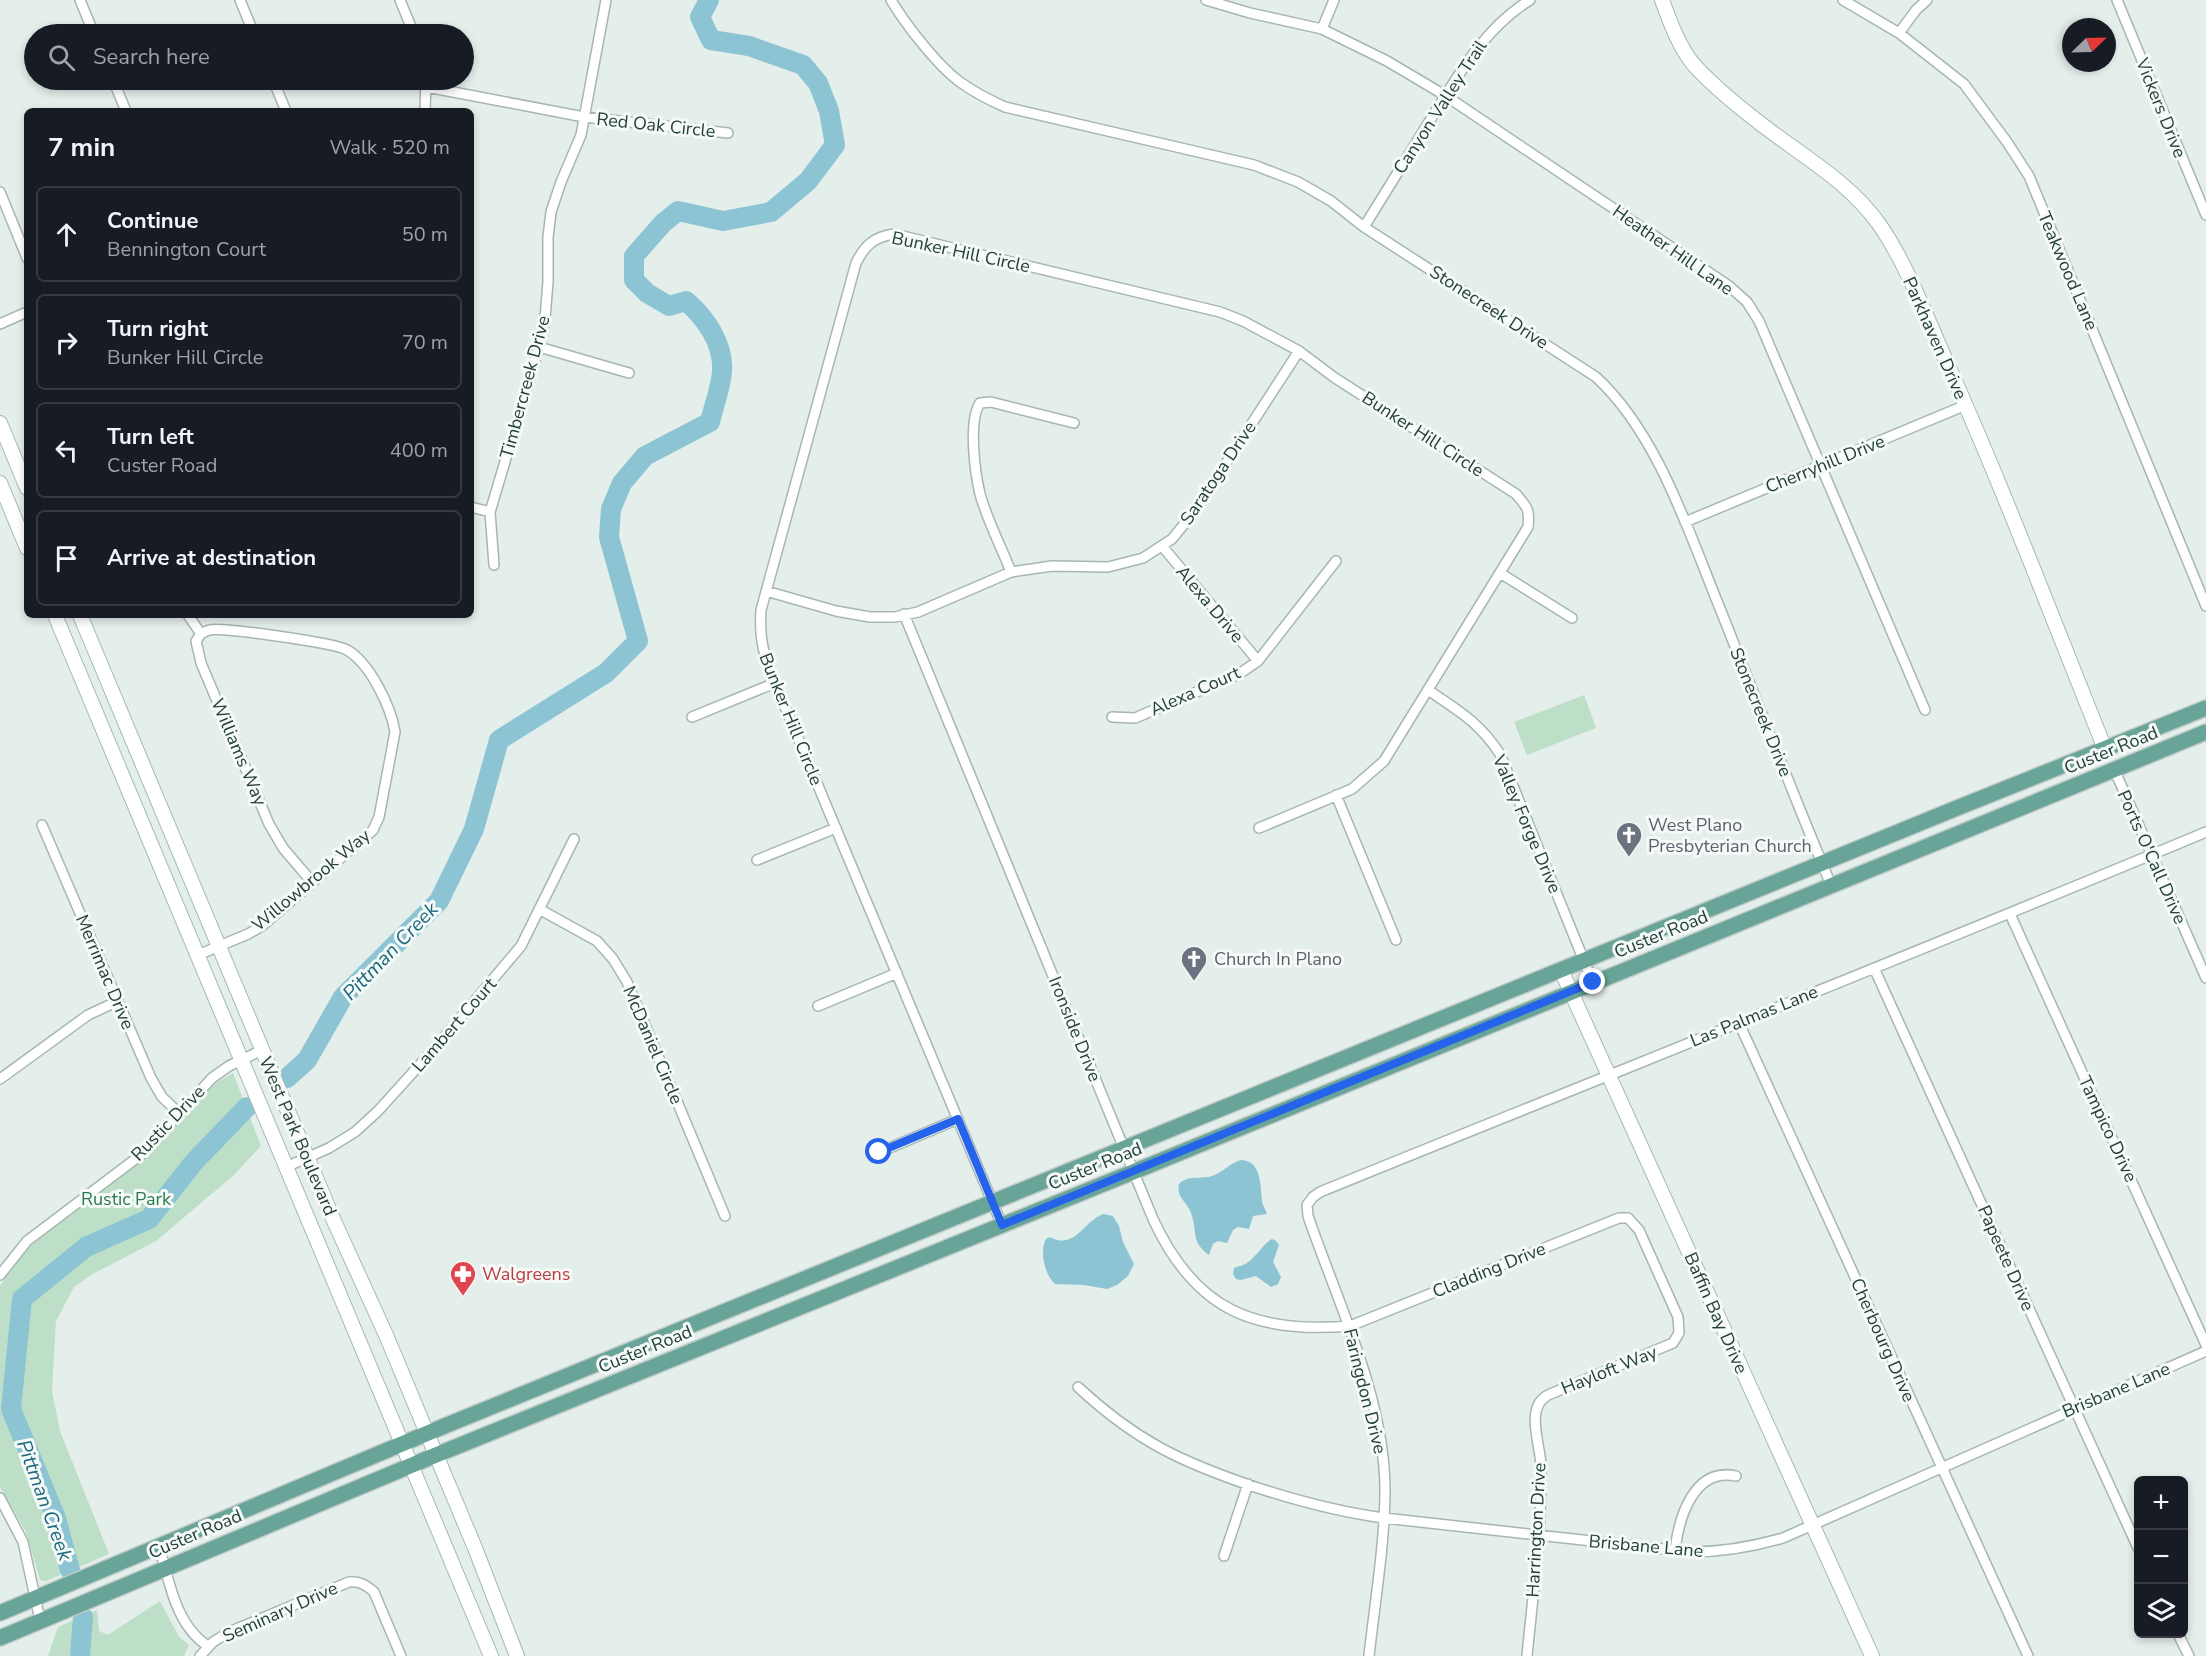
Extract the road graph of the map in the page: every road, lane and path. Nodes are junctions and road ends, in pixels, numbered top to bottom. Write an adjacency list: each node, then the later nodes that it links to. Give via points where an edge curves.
1 (80, 0): 13 (street)
2 (240, 0): 14 (street)
3 (400, 0): 15 (street)
4 (606, 0): 26 (street, Timbercreek Drive)
5 (891, 0): 30 (street, Stonecreek Drive, via 920,41 957,81 980,96 1005,107 1254,165 1298,182)
6 (1206, 0): 16 (street, Heather Hill Lane)
7 (1334, 0): 16 (street)
8 (1530, 0): 22 (street, Canyon Valley Trail, via 1486,36)
9 (1662, 0): 37 (main road, Parkhaven Drive, via 1674,32 1693,63 1772,132 1832,175 1879,224 1896,252)
10 (1843, 0): 17 (street, Teakwood Lane)
11 (1927, 0): 17 (street)
12 (2117, 0): 29 (street, Vickers Drive)
13 (90, 24)
14 (250, 24)
15 (410, 24)
16 (1322, 29): 22 (street, Heather Hill Lane)
17 (1899, 33): 53 (street, Teakwood Lane, via 1964,84 2029,176)
18 (117, 90): 23 (street)
19 (277, 90): 24 (street)
20 (426, 90): 25 (street)
21 (459, 90): 26 (street, Red Oak Circle)
22 (1446, 96): 30 (street, Canyon Valley Trail); 40 (street, Heather Hill Lane, via 1729,286 1747,302 1759,321)
23 (125, 108)
24 (285, 108)
25 (425, 108)
26 (584, 117): 27 (street, Red Oak Circle); 34 (street, Timbercreek Drive, via 578,144 551,212 545,318)
27 (728, 133)
28 (0, 192): 31 (street)
29 (2206, 215)
30 (1364, 227): 45 (street, Stonecreek Drive, via 1596,376 1629,412 1647,441)
31 (24, 251)
32 (24, 313): 33 (street)
33 (0, 324)
34 (539, 347): 36 (street); 44 (street, Timbercreek Drive)
35 (1299, 351): 47 (street, Saratoga Drive, via 1194,511); 51 (street, Bunker Hill Circle, via 1516,494 1530,513 1528,527); 52 (street, Bunker Hill Circle, via 1220,312 894,234 871,241 856,262)
36 (629, 373)
37 (1966, 405): 40 (street, Cherryhill Drive); 68 (main road, Parkhaven Drive)
38 (0, 423): 41 (main road)
39 (1074, 423): 50 (street, via 991,402 980,402 976,409 973,440 980,494)
40 (1821, 466): 45 (street, Cherryhill Drive); 64 (street, Heather Hill Lane)
41 (24, 481)
42 (0, 483): 46 (main road)
43 (474, 508): 44 (street)
44 (490, 512): 49 (street, Timbercreek Drive)
45 (1684, 522): 78 (street, Stonecreek Drive)
46 (24, 541)
47 (1162, 546): 50 (street, Saratoga Drive, via 1143,558 1108,567 1052,566); 60 (street, Alexa Drive)
48 (1336, 561): 60 (street, Alexa Court)
49 (494, 565)
50 (1011, 572): 54 (street, Saratoga Drive, via 918,612)
51 (1500, 573): 58 (street); 62 (street, Bunker Hill Circle)
52 (766, 591): 54 (street, Saratoga Drive, via 870,617); 61 (street, Bunker Hill Circle, via 760,631)
53 (2206, 606)
54 (904, 614): 102 (street, Ironside Drive)
55 (56, 618): 85 (main road, West Park Boulevard)
56 (81, 618): 84 (main road, West Park Boulevard)
57 (190, 618): 59 (street)
58 (1572, 618)
59 (201, 634): 79 (street, Williams Way, via 196,641 201,663 269,824 283,848); 79 (street, Willowbrook Way, via 210,630 238,631 347,650 371,674 393,718 395,732 379,818 372,830)
60 (1258, 661): 66 (street, Alexa Court, via 1239,674 1135,718)
61 (775, 683): 65 (street); 72 (street, Bunker Hill Circle)
62 (1428, 690): 70 (street, Bunker Hill Circle, via 1384,761 1352,789); 86 (street, Valley Forge Drive, via 1479,726 1500,754)
63 (2206, 708): 68 (main road, Custer Road)
64 (1925, 710)
65 (692, 717)
66 (1112, 717)
67 (2206, 732): 69 (main road, Custer Road)
68 (2105, 749): 69 (main road); 78 (main road, Custer Road)
69 (2114, 769): 76 (street, Ports O'Call Drive); 80 (main road, Custer Road)
70 (1336, 795): 73 (street, Bunker Hill Circle); 83 (street)
71 (42, 825): 93 (street, Merrimac Drive)
72 (836, 828): 77 (street); 89 (street, Bunker Hill Circle)
73 (1259, 828)
74 (2206, 832): 76 (street, Las Palmas Lane)
75 (574, 839): 81 (street, Lambert Court)
76 (2150, 855): 82 (street, Las Palmas Lane); 90 (street, Ports O'Call Drive)
77 (758, 860)
78 (1822, 864): 80 (street, Stonecreek Drive); 86 (main road, Custer Road)
79 (312, 882): 84 (street, Willowbrook Way, via 262,926)
80 (1831, 885): 91 (main road, Custer Road)
81 (540, 909): 104 (street, Lambert Court, via 521,945 502,969 378,1111 355,1132); 109 (street, McDaniel Circle, via 597,941 627,982)
82 (2010, 914): 87 (street, Las Palmas Lane); 116 (street, Tampico Drive)
83 (1396, 940)
84 (219, 947): 85 (street, Willowbrook Way); 96 (main road, West Park Boulevard)
85 (198, 955): 97 (main road, West Park Boulevard)
86 (1584, 961): 88 (main road, Custer Road); 91 (street, Valley Forge Drive)
87 (1874, 968): 95 (street, Las Palmas Lane); 120 (street, Papeete Drive)
88 (1561, 970): 92 (main road, Baffin Bay Drive); 102 (main road, Custer Road)
89 (897, 974): 94 (street); 101 (street, Bunker Hill Circle)
90 (2206, 978)
91 (1593, 982): 92 (main road, Custer Road)
92 (1570, 992): 98 (main road, Baffin Bay Drive); 106 (main road, Custer Road)
93 (118, 1001): 99 (street, via 88,1015); 100 (street, Merrimac Drive, via 156,1088)
94 (818, 1006)
95 (1739, 1023): 98 (street, Las Palmas Lane); 125 (street, Cherbourg Drive)
96 (262, 1050): 97 (street, Rustic Drive); 104 (main road, West Park Boulevard)
97 (241, 1059): 100 (street, Rustic Drive, via 221,1070); 105 (main road, West Park Boulevard)
98 (1608, 1075): 108 (street, Las Palmas Lane, via 1320,1192); 131 (main road, Baffin Bay Drive)
99 (0, 1079)
100 (179, 1113): 113 (street, Rustic Drive, via 142,1154 27,1240)
101 (958, 1119): 103 (street); 107 (street, Bunker Hill Circle)
102 (1124, 1150): 106 (street, Ironside Drive); 107 (main road, Custer Road)
103 (879, 1152)
104 (307, 1158): 105 (street, Lambert Court); 111 (main road, West Park Boulevard)
105 (286, 1167): 112 (main road, West Park Boulevard)
106 (1133, 1172): 110 (main road, Custer Road); 114 (street, Ironside Drive, via 1164,1243 1188,1276 1209,1295 1237,1313 1267,1323 1307,1329)
107 (993, 1203): 110 (street, Bunker Hill Circle); 121 (main road, Custer Road)
108 (1307, 1205): 114 (street, Faringdon Drive, via 1310,1224)
109 (725, 1216)
110 (1002, 1225): 123 (main road, Custer Road)
111 (353, 1264): 112 (main road); 121 (main road, West Park Boulevard)
112 (330, 1273): 122 (main road, West Park Boulevard)
113 (0, 1275)
114 (1350, 1326): 115 (street, Cladding Drive, via 1619,1218 1628,1218 1639,1230 1678,1317); 130 (street, Faringdon Drive, via 1379,1436)
115 (1679, 1333): 119 (street, Hayloft Way, via 1673,1343 1548,1395)
116 (2206, 1345)
117 (2206, 1351): 120 (street, Brisbane Lane)
118 (1078, 1387): 127 (street, Brisbane Lane, via 1107,1414 1170,1454)
119 (1537, 1405): 132 (street, Harrington Drive, via 1541,1464)
120 (2074, 1408): 125 (street, Brisbane Lane); 133 (street, Papeete Drive)
121 (428, 1433): 122 (main road, Custer Road); 123 (main road, West Park Boulevard)
122 (402, 1444): 124 (main road, West Park Boulevard); 134 (main road, Custer Road)
123 (436, 1455): 124 (main road, Custer Road); 147 (main road, West Park Boulevard)
124 (411, 1465): 137 (main road, Custer Road); 146 (main road, West Park Boulevard)
125 (1941, 1468): 131 (street, Brisbane Lane); 151 (street, Cherbourg Drive)
126 (1736, 1476): 135 (street, via 1713,1476 1692,1497 1681,1516)
127 (1248, 1484): 130 (street, Brisbane Lane, via 1344,1513); 136 (street)
128 (0, 1498): 129 (street)
129 (4, 1513): 138 (street, via 22,1542)
130 (1384, 1518): 132 (street, Brisbane Lane); 148 (street, Faringdon Drive)
131 (1812, 1525): 135 (street, Brisbane Lane, via 1735,1550); 150 (main road, Baffin Bay Drive)
132 (1539, 1535): 135 (street, Brisbane Lane); 149 (street, Harrington Drive)
133 (2134, 1537)
134 (159, 1546): 137 (street); 138 (main road, Custer Road)
135 (1675, 1550)
136 (1224, 1556)
137 (165, 1567): 140 (main road, Custer Road); 143 (street, via 183,1619 196,1639)
138 (35, 1599): 139 (main road, Custer Road); 140 (street)
139 (0, 1613)
140 (40, 1620): 141 (main road, Custer Road)
141 (0, 1638)
142 (2180, 1638): 152 (street)
143 (208, 1647): 144 (street, Seminary Drive); 145 (street, Seminary Drive, via 229,1632 349,1582 365,1585 374,1592)
144 (200, 1656)
145 (401, 1656)
146 (491, 1656)
147 (517, 1656)
148 (1369, 1656)
149 (1527, 1656)
150 (1872, 1656)
151 (2028, 1656)
152 (2189, 1656)

